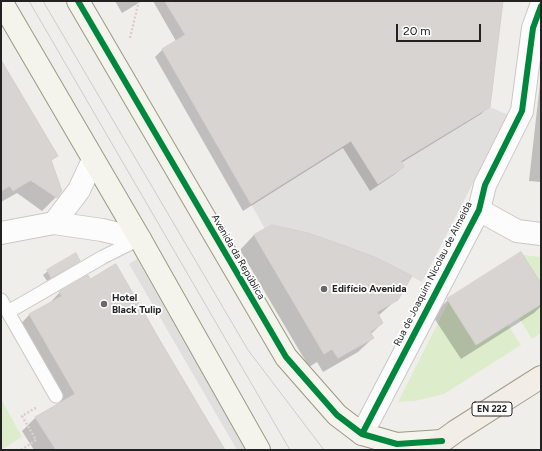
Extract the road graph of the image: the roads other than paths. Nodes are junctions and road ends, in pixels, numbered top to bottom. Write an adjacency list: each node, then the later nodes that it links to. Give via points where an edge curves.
1 (1, 1): 5 (main road)
2 (78, 1): 15 (main road, Avenida da República, via 286,357 337,415)
3 (541, 6): 4 (street, Rua de Joaquim Nicolau de Almeida)
4 (541, 11): 6 (street, Rua de Joaquim Nicolau de Almeida, via 533,28 522,111 486,185)
5 (93, 160): 7 (street, via 79,190); 10 (main road)
6 (479, 210): 9 (street, via 516,231); 15 (street, Rua de Joaquim Nicolau de Almeida)
7 (54, 223): 8 (street); 10 (street)
8 (1, 233)
9 (541, 234)
10 (140, 239): 12 (lane, via 103,257); 17 (main road)
11 (1, 300): 12 (lane)
12 (8, 312): 14 (lane)
13 (541, 377): 16 (main road, EN 222)
14 (56, 396)
15 (362, 434): 16 (main road, Avenida da República, via 397,444)
16 (436, 445)
17 (259, 450)

